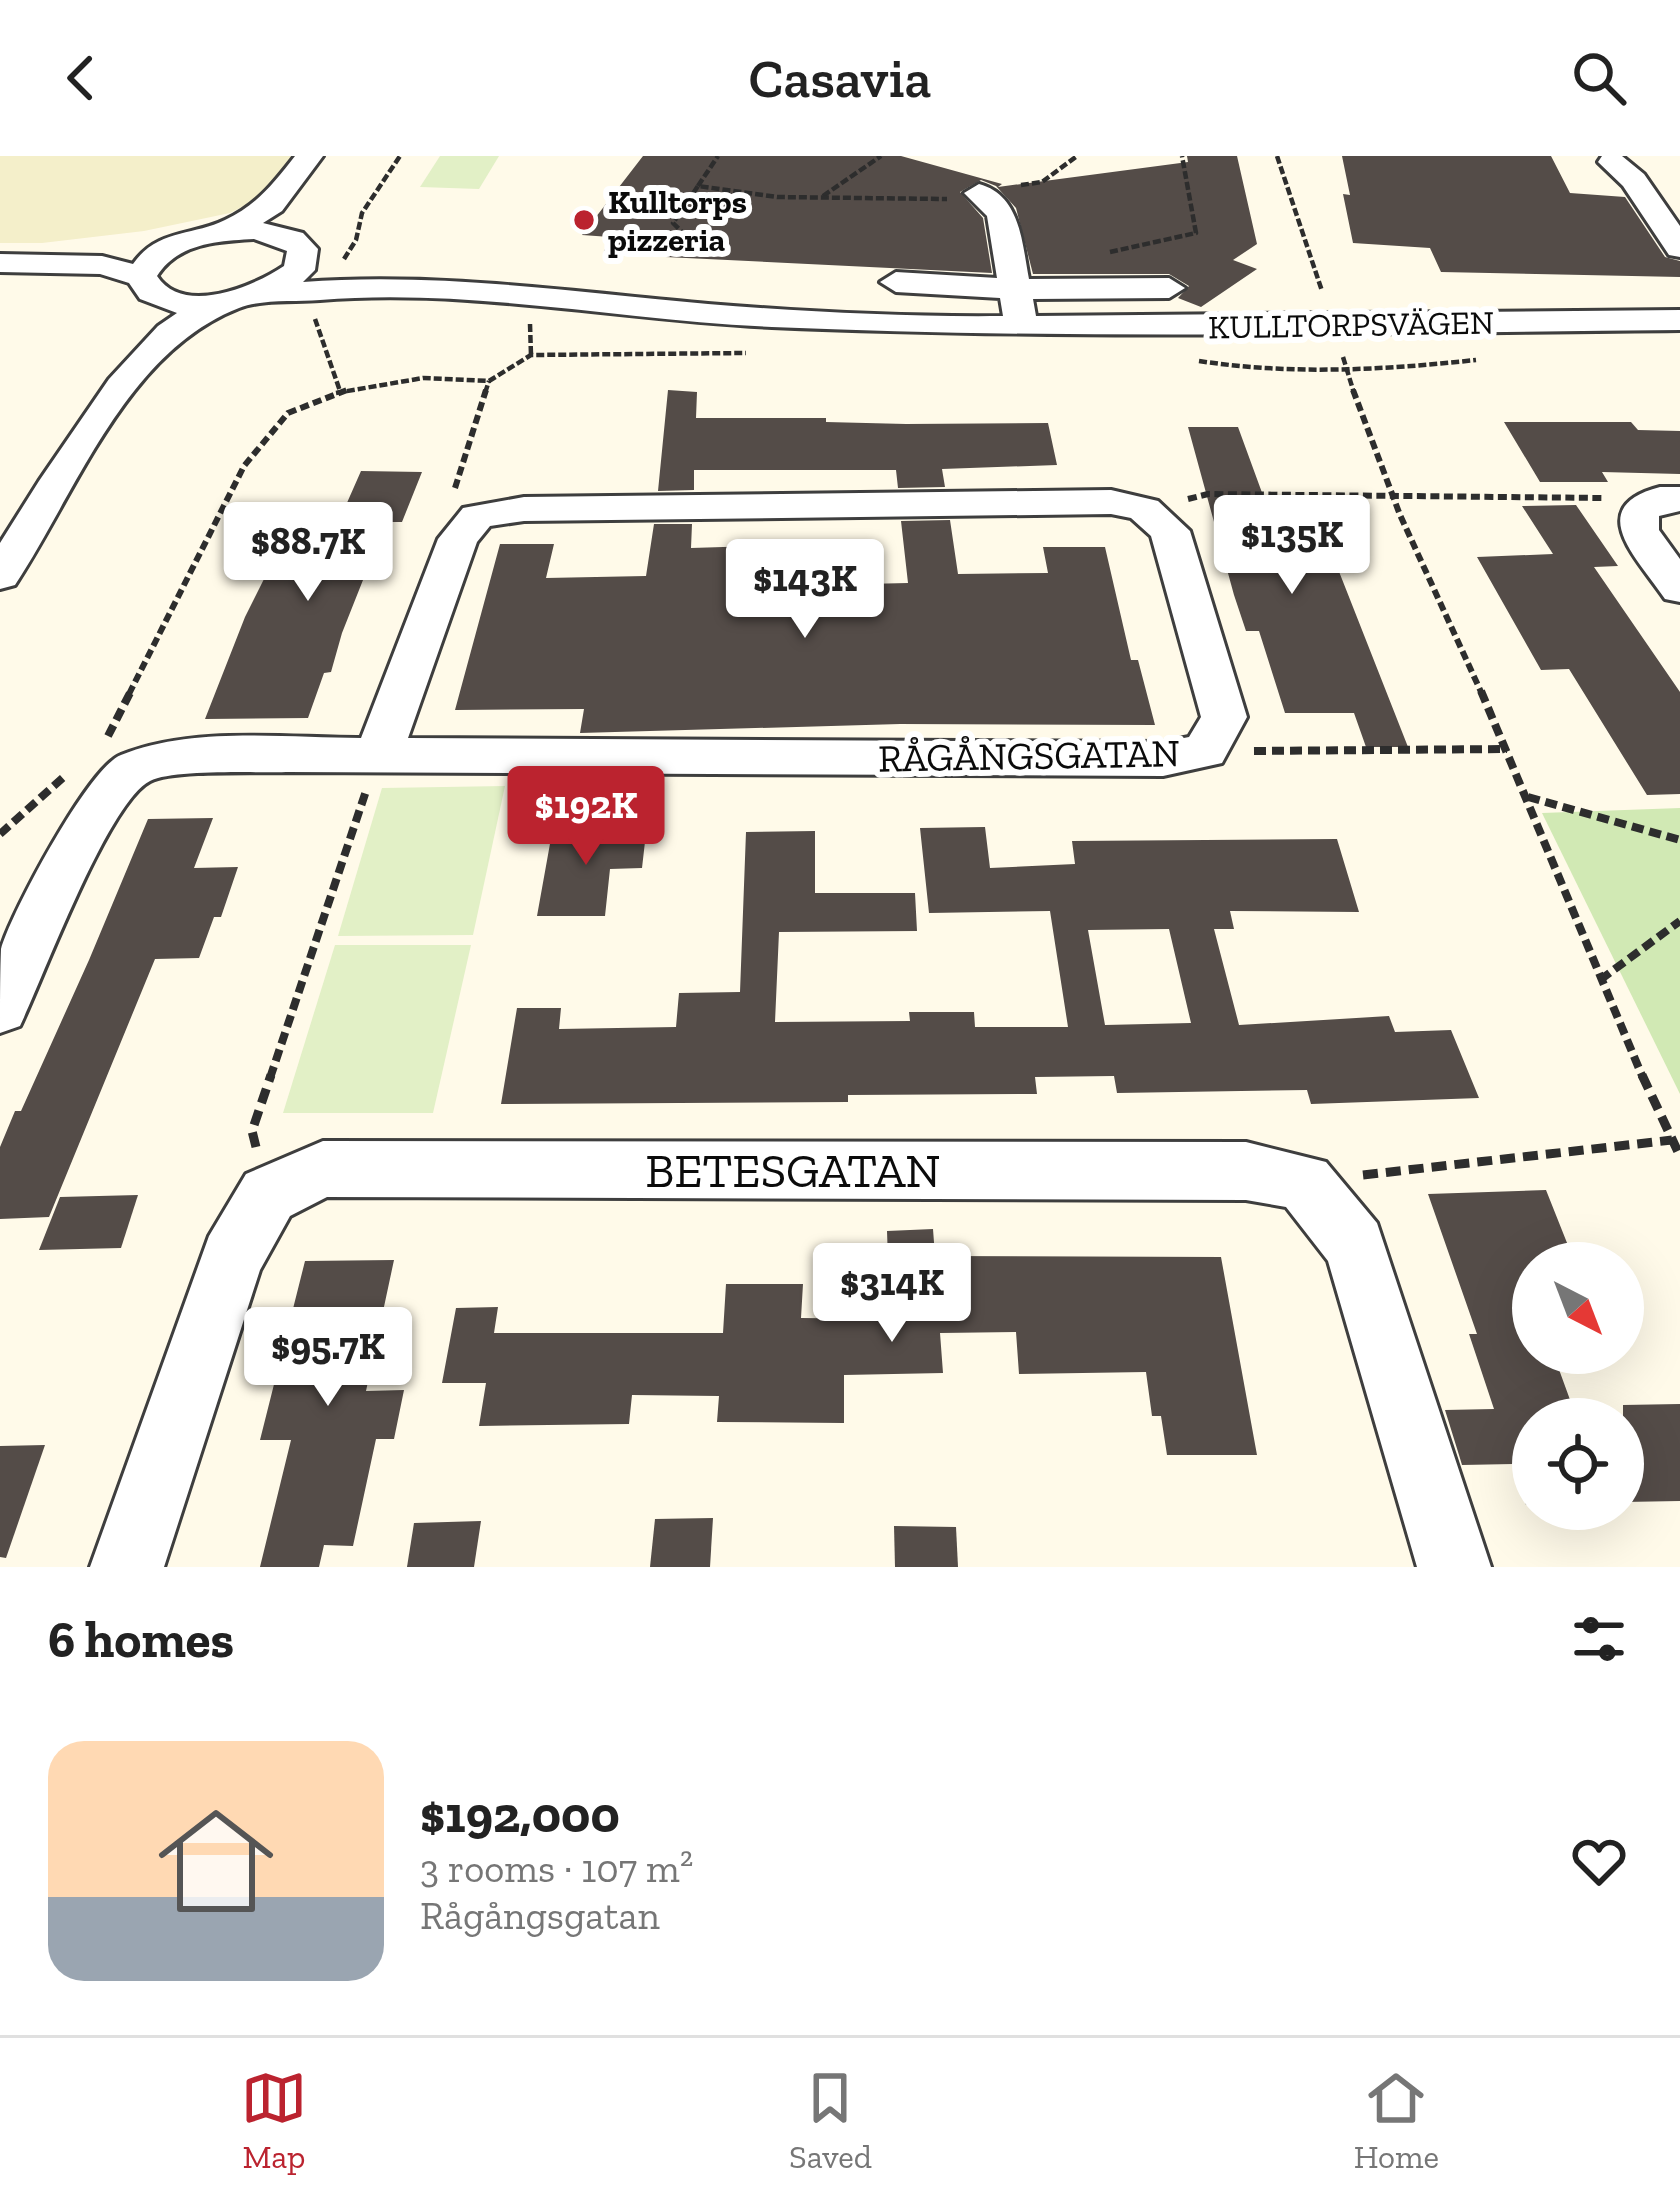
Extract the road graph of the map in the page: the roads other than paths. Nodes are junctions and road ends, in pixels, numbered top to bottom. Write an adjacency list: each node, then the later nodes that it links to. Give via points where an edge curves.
1 (1612, 162): 6 (street, via 1634,180)
2 (301, 168): 4 (street, via 272,205); 7 (street)
3 (979, 193): 14 (street, via 1001,213)
4 (229, 231): 5 (street); 7 (street, KULLTORPSVÄGEN, via 276,232)
5 (176, 244): 8 (street); 12 (street, via 158,254)
6 (1680, 248)
7 (298, 250): 11 (street, KULLTORPSVÄGEN, via 336,276); 15 (street, via 288,280)
8 (47, 262): 9 (street); 12 (street, KULLTORPSVÄGEN, via 102,265)
9 (0, 263)
10 (896, 282): 14 (street)
11 (375, 286): 15 (street, KULLTORPSVÄGEN); 17 (street, KULLTORPSVÄGEN, via 711,314)
12 (150, 287): 15 (street, KULLTORPSVÄGEN, via 201,304); 18 (street)
13 (1169, 288): 14 (street)
14 (1015, 289): 17 (street)
15 (242, 299): 18 (street, via 172,330)
16 (1680, 320): 17 (street, KULLTORPSVÄGEN)
17 (1022, 326)
18 (146, 360): 20 (street)
19 (1670, 499): 21 (street, via 1639,511 1639,531)
20 (0, 576)
21 (1680, 589)
22 (378, 755): 22 (street, RÅGÅNGSGATAN, via 458,539 477,517 524,509 1111,502 1144,509 1170,531 1224,717 1205,751 1162,759); 23 (street, RÅGÅNGSGATAN, via 112,760 100,806)
23 (0, 1009)
24 (127, 1567): 25 (street, BETESGATAN, via 232,1258 268,1195 323,1169 1246,1172 1304,1182 1354,1245)
25 (1454, 1567)

